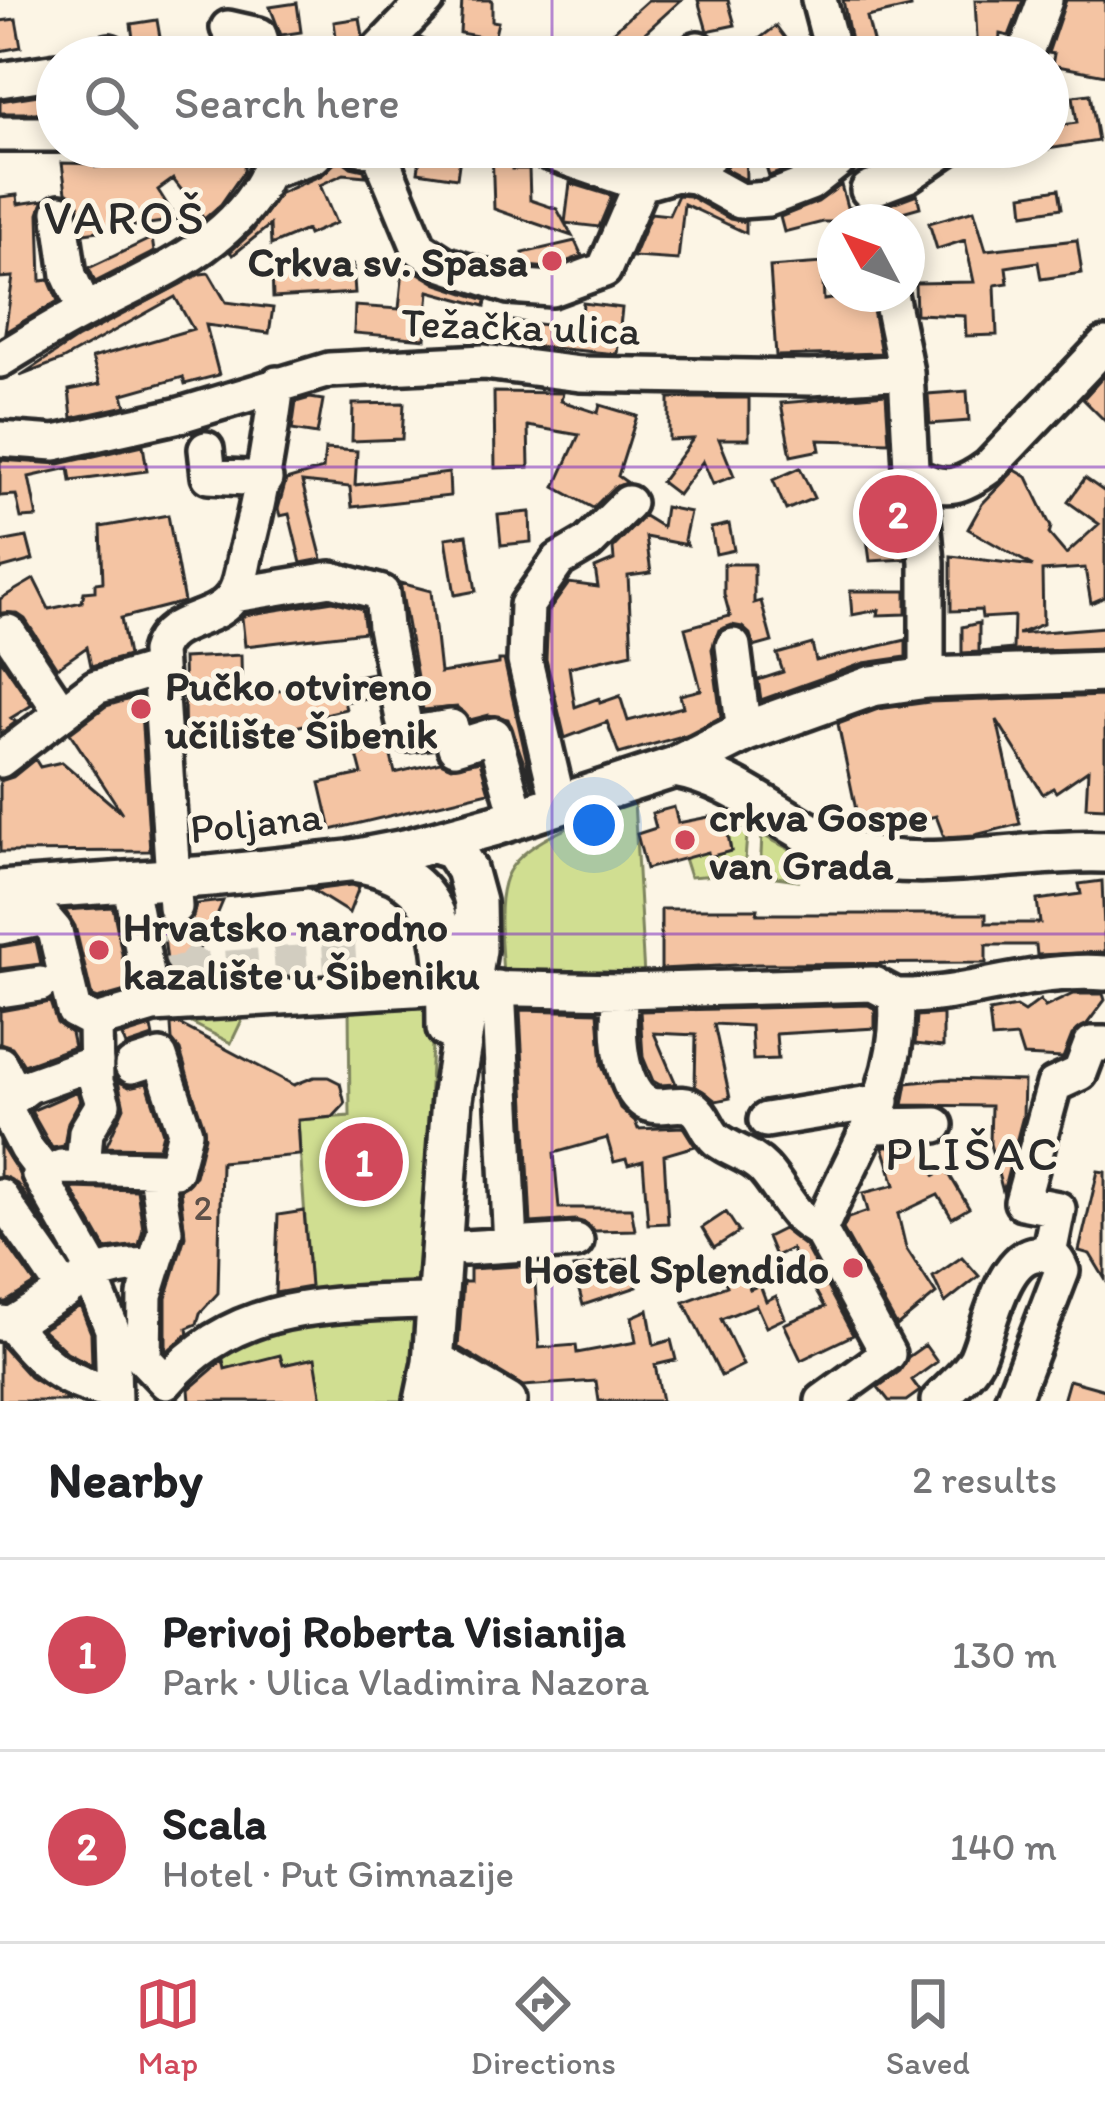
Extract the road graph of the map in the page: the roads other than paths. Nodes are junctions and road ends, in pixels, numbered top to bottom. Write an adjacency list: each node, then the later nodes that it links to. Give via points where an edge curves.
1 (427, 0): 6 (street)
2 (819, 0): 7 (street)
3 (1045, 0): 8 (street)
4 (229, 28): 5 (street)
5 (259, 36)
6 (392, 36)
7 (829, 36)
8 (1032, 36)
9 (36, 74): 10 (street)
10 (0, 80)
11 (0, 134): 12 (street)
12 (36, 134)
13 (261, 168): 25 (street, via 260,190 195,255)
14 (386, 168): 21 (street, via 419,248 509,286 552,289 604,270)
15 (594, 168): 21 (street)
16 (701, 168): 20 (street)
17 (829, 168): 20 (street, via 768,199 740,201)
18 (864, 168): 22 (street)
19 (918, 168): 23 (street)
20 (695, 176): 21 (street)
21 (641, 184)
22 (872, 204)
23 (874, 204)
24 (60, 212): 25 (street, via 69,275)
25 (85, 310): 28 (street)
26 (894, 312): 29 (street)
27 (1105, 345): 33 (street, via 969,482 949,489)
28 (0, 360)
29 (906, 372): 30 (street, Težačka ulica, via 580,374 484,362 329,370); 33 (street)
30 (277, 384): 31 (street, Težačka ulica, via 55,443); 34 (street)
31 (0, 439)
32 (206, 448): 34 (street, via 209,476)
33 (917, 477): 41 (street)
34 (265, 479): 36 (street)
35 (628, 503): 47 (street, via 559,560 527,605)
36 (235, 595): 39 (street, via 161,640); 47 (street, via 331,579 382,593 406,734 451,727 455,747 494,734)
37 (8, 632): 42 (street)
38 (733, 646): 43 (street)
39 (157, 669): 42 (street, via 95,687); 52 (street)
40 (1105, 672): 41 (main road, Poljana)
41 (927, 678): 43 (main road, Poljana, via 841,695)
42 (62, 713): 44 (street)
43 (741, 734): 45 (main road, Poljana); 46 (main road, via 728,767)
44 (0, 760)
45 (675, 767): 46 (main road); 47 (main road, Poljana)
46 (742, 791): 49 (main road, via 861,856 901,860)
47 (539, 812): 48 (main road, Poljana); 54 (main road, via 502,847)
48 (451, 842): 50 (main road, Poljana); 54 (main road); 55 (main road)
49 (1104, 843)
50 (348, 861): 52 (main road, Poljana); 55 (main road, Poljana, via 401,879)
51 (0, 891): 52 (main road, Poljana)
52 (174, 892)
53 (133, 896): 64 (street)
54 (475, 902): 60 (main road)
55 (440, 922): 70 (main road)
56 (0, 927): 58 (street, via 44,919 56,932 68,979)
57 (1105, 973): 63 (street, via 1076,970)
58 (54, 985): 61 (street); 65 (street)
59 (429, 988): 64 (street)
60 (485, 988): 62 (street); 70 (main road); 81 (street)
61 (0, 990)
62 (621, 991): 63 (street, via 873,984); 80 (street, via 622,1051 641,1100 698,1111 712,1136 765,1170 801,1222)
63 (896, 996): 72 (street, via 898,1033)
64 (148, 1006): 65 (street)
65 (95, 1022): 69 (street)
66 (1105, 1045): 84 (street, via 1091,1044 1080,1073 1054,1084 1022,1202 1058,1209)
67 (0, 1064): 71 (street)
68 (132, 1066): 77 (street, via 160,1057 185,1132 175,1170)
69 (91, 1070): 71 (street); 76 (street, via 104,1104 86,1132)
70 (452, 1099): 89 (main road)
71 (6, 1107): 75 (street)
72 (876, 1114): 73 (street); 74 (street); 80 (street)
73 (766, 1120)
74 (936, 1125)
75 (37, 1163): 76 (street); 78 (street); 86 (street)
76 (83, 1168): 77 (street)
77 (155, 1169): 85 (street, via 165,1231)
78 (0, 1172)
79 (0, 1196): 86 (street, via 34,1249)
80 (820, 1230): 93 (street, via 888,1354)
81 (510, 1234): 82 (street); 83 (street)
82 (576, 1241)
83 (464, 1248)
84 (1049, 1254): 94 (street, via 1017,1263 975,1363); 95 (street, via 1062,1271)
85 (152, 1266): 86 (street, via 130,1264); 90 (street)
86 (83, 1280): 88 (street); 90 (street)
87 (421, 1301): 90 (street, via 307,1306 218,1336)
88 (9, 1336): 90 (street, via 86,1387)
89 (429, 1383): 91 (main road); 92 (street, via 447,1365)
90 (138, 1389)
91 (474, 1401)
92 (509, 1401)
93 (823, 1401)
94 (938, 1401)
95 (1012, 1401)

